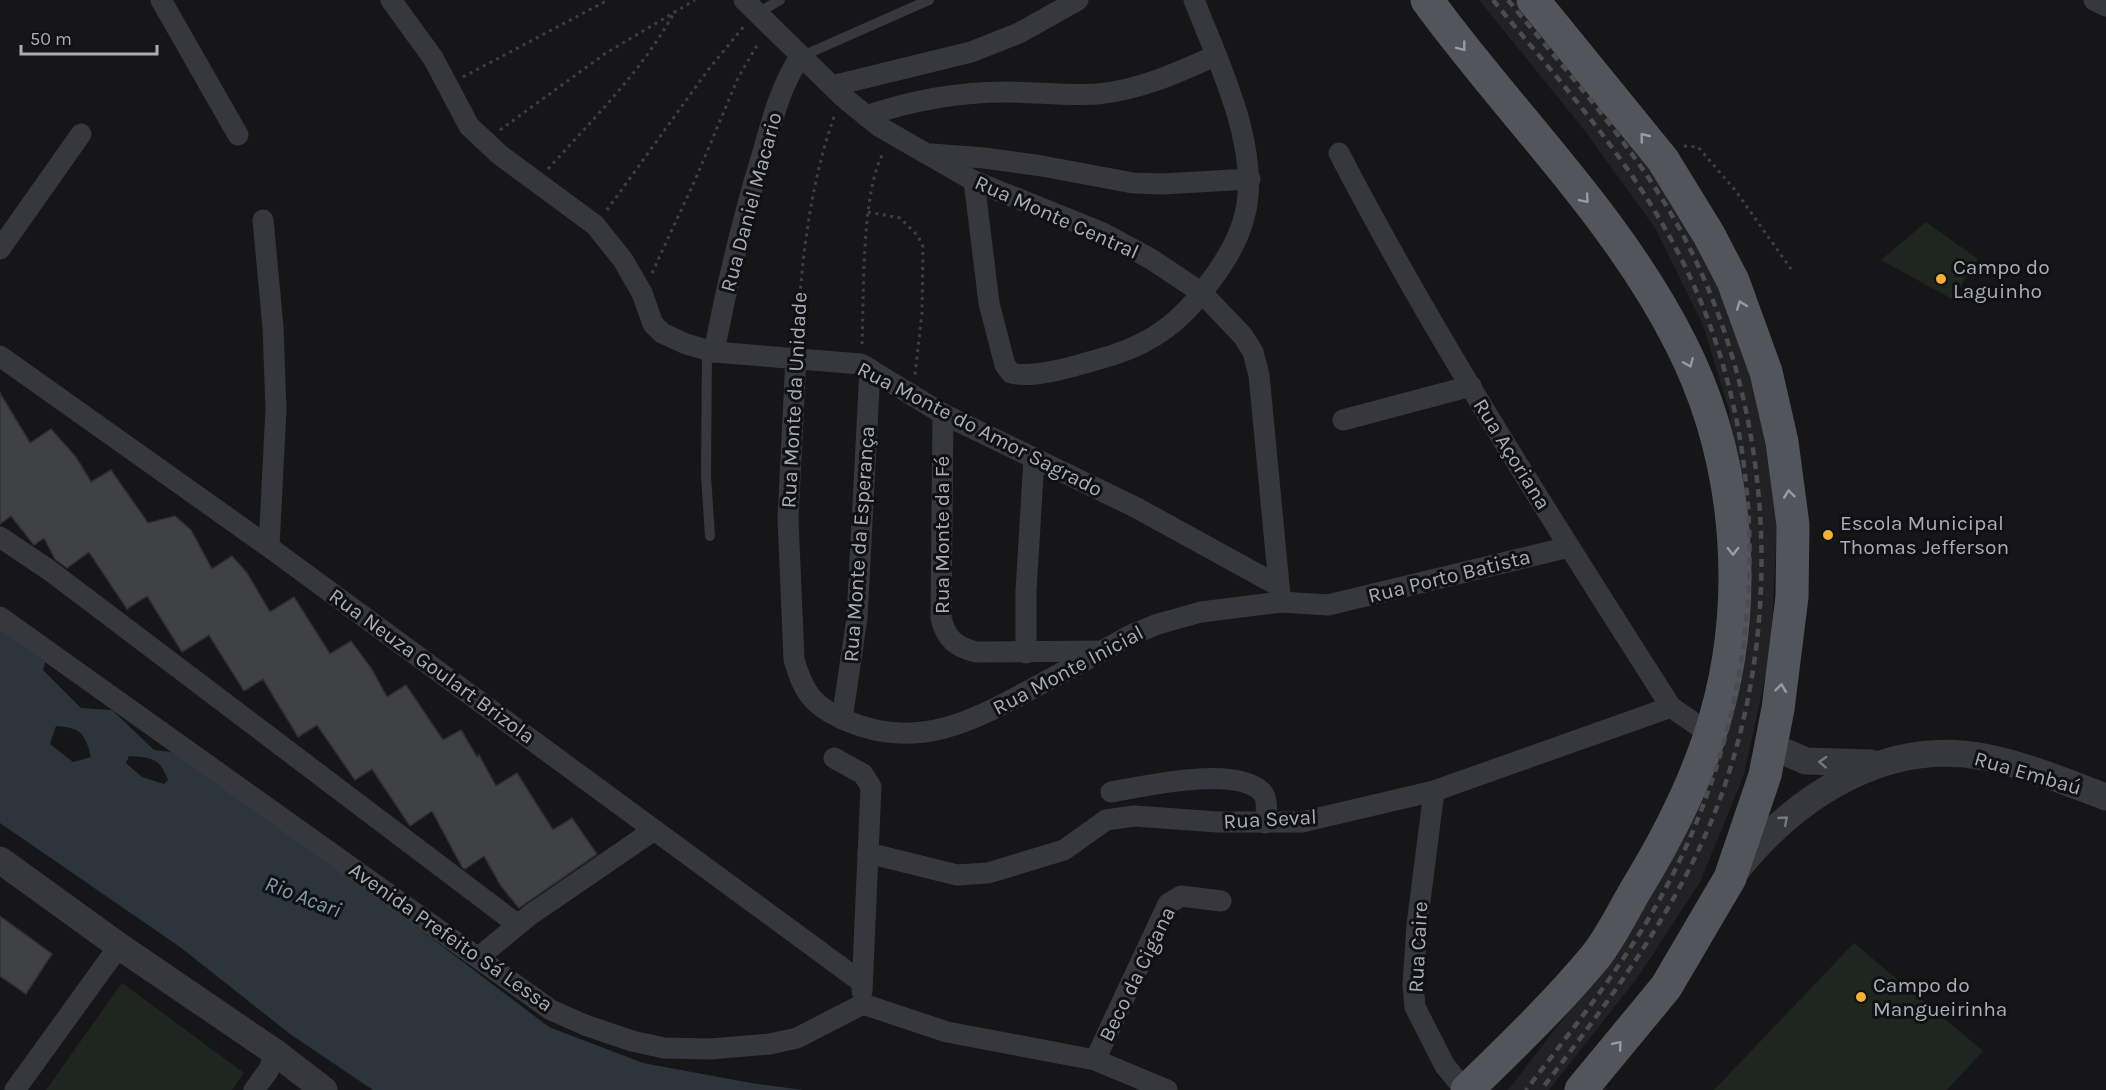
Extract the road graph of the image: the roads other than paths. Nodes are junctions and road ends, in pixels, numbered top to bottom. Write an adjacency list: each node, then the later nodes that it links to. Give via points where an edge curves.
1 (161, 0): 17 (street)
2 (391, 0): 25 (street, Rua Monte do Amor Sagrado, via 421,39 469,126 595,225 623,260 653,324 662,333)
3 (780, 0): 11 (lane)
4 (929, 0): 13 (lane)
5 (1078, 0): 14 (street, via 1019,33 971,52)
6 (1194, 0): 12 (street)
7 (1427, 0): 45 (main road, one-way to 45, via 1616,237 1680,342 1710,413 1729,488 1734,548 1732,626)
8 (1533, 0): 46 (main road, one-way to 8, via 1792,597 1793,525 1782,442 1766,372 1733,281 1663,160)
9 (2094, 0): 10 (street)
10 (2106, 6)
11 (756, 14): 13 (street, Rua Monte Central)
12 (1215, 56): 15 (street, via 1141,86 1098,94 960,95); 20 (street, via 1245,143)
13 (800, 57): 14 (street, Rua Monte Central); 25 (street, Rua Daniel Macario, via 785,81 754,179)
14 (837, 91): 15 (street, Rua Monte Central)
15 (866, 116): 19 (street, Rua Monte Central)
16 (81, 134): 23 (street)
17 (238, 135)
18 (1339, 153): 29 (street, Rua Açoriana, via 1376,225)
19 (926, 154): 20 (street, via 984,158 1133,183); 21 (street, Rua Monte Central)
20 (1250, 179): 24 (street, via 1245,214 1235,242)
21 (974, 181): 24 (street, Rua Monte Central, via 1103,233 1151,258); 24 (street, via 989,303 1005,365 1011,373 1031,375 1129,350 1169,327)
22 (262, 220): 35 (street, via 273,327 276,409)
23 (0, 249)
24 (1202, 293): 37 (street, Rua Monte Central, via 1243,336 1253,352 1259,375)
25 (711, 351): 27 (street, Rua Monte do Amor Sagrado); 33 (lane, Rua Daniel Macario, via 706,416)
26 (0, 356): 35 (street, Rua Neuza Goulart Brizola)
27 (796, 358): 28 (street, Rua Monte do Amor Sagrado); 42 (street, Rua Monte da Unidade, via 788,519 791,632 800,682)
28 (866, 367): 30 (street, Rua Monte do Amor Sagrado); 44 (street, Rua Monte da Esperança, via 857,618)
29 (1471, 386): 31 (street); 36 (street, Rua Açoriana)
30 (943, 414): 32 (street, Rua Monte do Amor Sagrado); 41 (street, Rua Monte da Fé, via 943,628 950,640 962,648)
31 (1343, 420)
32 (1034, 458): 37 (street, Rua Monte do Amor Sagrado, via 1145,513); 41 (street)
33 (710, 536)
34 (0, 537): 58 (street)
35 (269, 547): 53 (street, Rua Neuza Goulart Brizola)
36 (1569, 547): 38 (street, Rua Porto Batista); 43 (street, Rua Açoriana)
37 (1280, 594): 38 (street, Rua Monte Inicial); 40 (street, Rua Monte Inicial, via 1168,621 1131,635)
38 (1328, 605)
39 (0, 617): 60 (street, Avenida Prefeito Sá Lessa)
40 (1104, 651): 41 (street, Rua Monte da Fé); 44 (street, Rua Monte Inicial, via 979,718 941,730 890,733)
41 (1026, 653)
42 (815, 704): 44 (street, Rua Monte Inicial)
43 (1671, 707): 45 (street, Rua Açoriana); 49 (street, Rua Seval)
44 (842, 719)
45 (1710, 734): 69 (main road, via 1657,854 1597,955 1514,1046)
46 (1771, 746): 48 (street, Rua Embaú, one-way to 46, via 1806,761); 56 (main road)
47 (834, 758): 54 (street, via 870,782)
48 (1878, 763): 51 (street, Rua Embaú, via 1924,754 1984,757); 56 (street, Rua Embaú, one-way to 48, via 1791,815 1839,782)
49 (1434, 791): 52 (street, Rua Seval, via 1302,822); 69 (street, Rua Caire, via 1417,925 1415,1008 1445,1066)
50 (1111, 792): 52 (street, via 1171,782 1246,782 1265,798)
51 (2106, 797)
52 (1265, 823): 54 (street, Rua Seval, via 1134,816 1106,820 1064,850 988,873 957,875)
53 (654, 830): 58 (street); 61 (street, Rua Neuza Goulart Brizola)
54 (868, 853): 61 (street)
55 (0, 860): 59 (street)
56 (1730, 878): 70 (main road, one-way to 56, via 1666,987)
57 (1221, 900): 64 (street, Beco da Cigana, via 1181,896 1168,904)
58 (518, 925): 60 (street)
59 (119, 946): 63 (street); 65 (street)
60 (479, 957): 62 (street, Avenida Prefeito Sá Lessa, via 551,1010 585,1025 664,1048 770,1044 797,1038)
61 (860, 981): 62 (street)
62 (863, 1004): 64 (street, via 947,1032)
63 (276, 1053): 66 (street); 67 (street)
64 (1095, 1060): 68 (street)
65 (15, 1090)
66 (254, 1090)
67 (324, 1090)
68 (1167, 1090)
69 (1466, 1090)
70 (1581, 1090)

